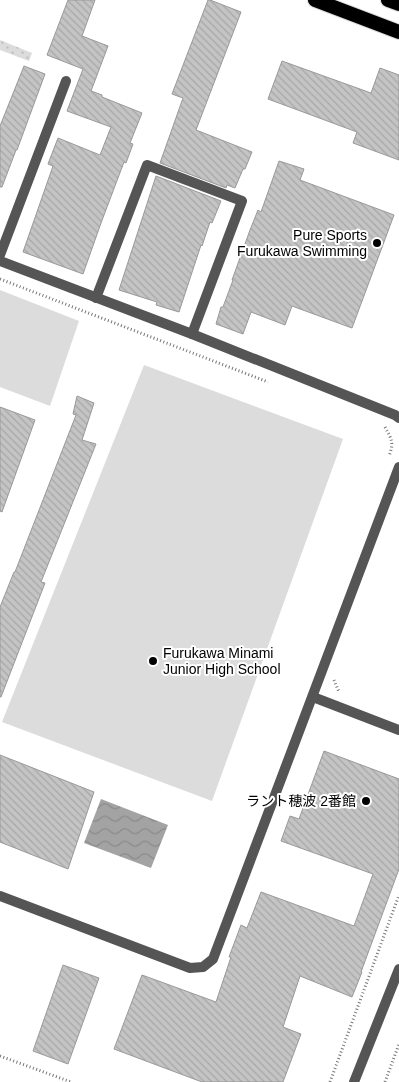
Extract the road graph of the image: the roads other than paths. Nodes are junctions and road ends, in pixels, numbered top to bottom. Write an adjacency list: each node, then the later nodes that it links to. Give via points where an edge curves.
1 (315, 0): 4 (highway)
2 (388, 0): 3 (highway)
3 (399, 4)
4 (399, 32)
5 (66, 81): 6 (street)
6 (0, 254)
7 (0, 261): 8 (street)
8 (96, 298): 9 (street); 9 (street, via 147,165 242,201)
9 (192, 334): 10 (street)
10 (399, 418)
11 (399, 466): 12 (street)
12 (313, 696): 13 (street); 14 (street, via 213,960 203,967 190,968)
13 (399, 730)
14 (0, 896)
15 (399, 969): 16 (street)
16 (354, 1082)

